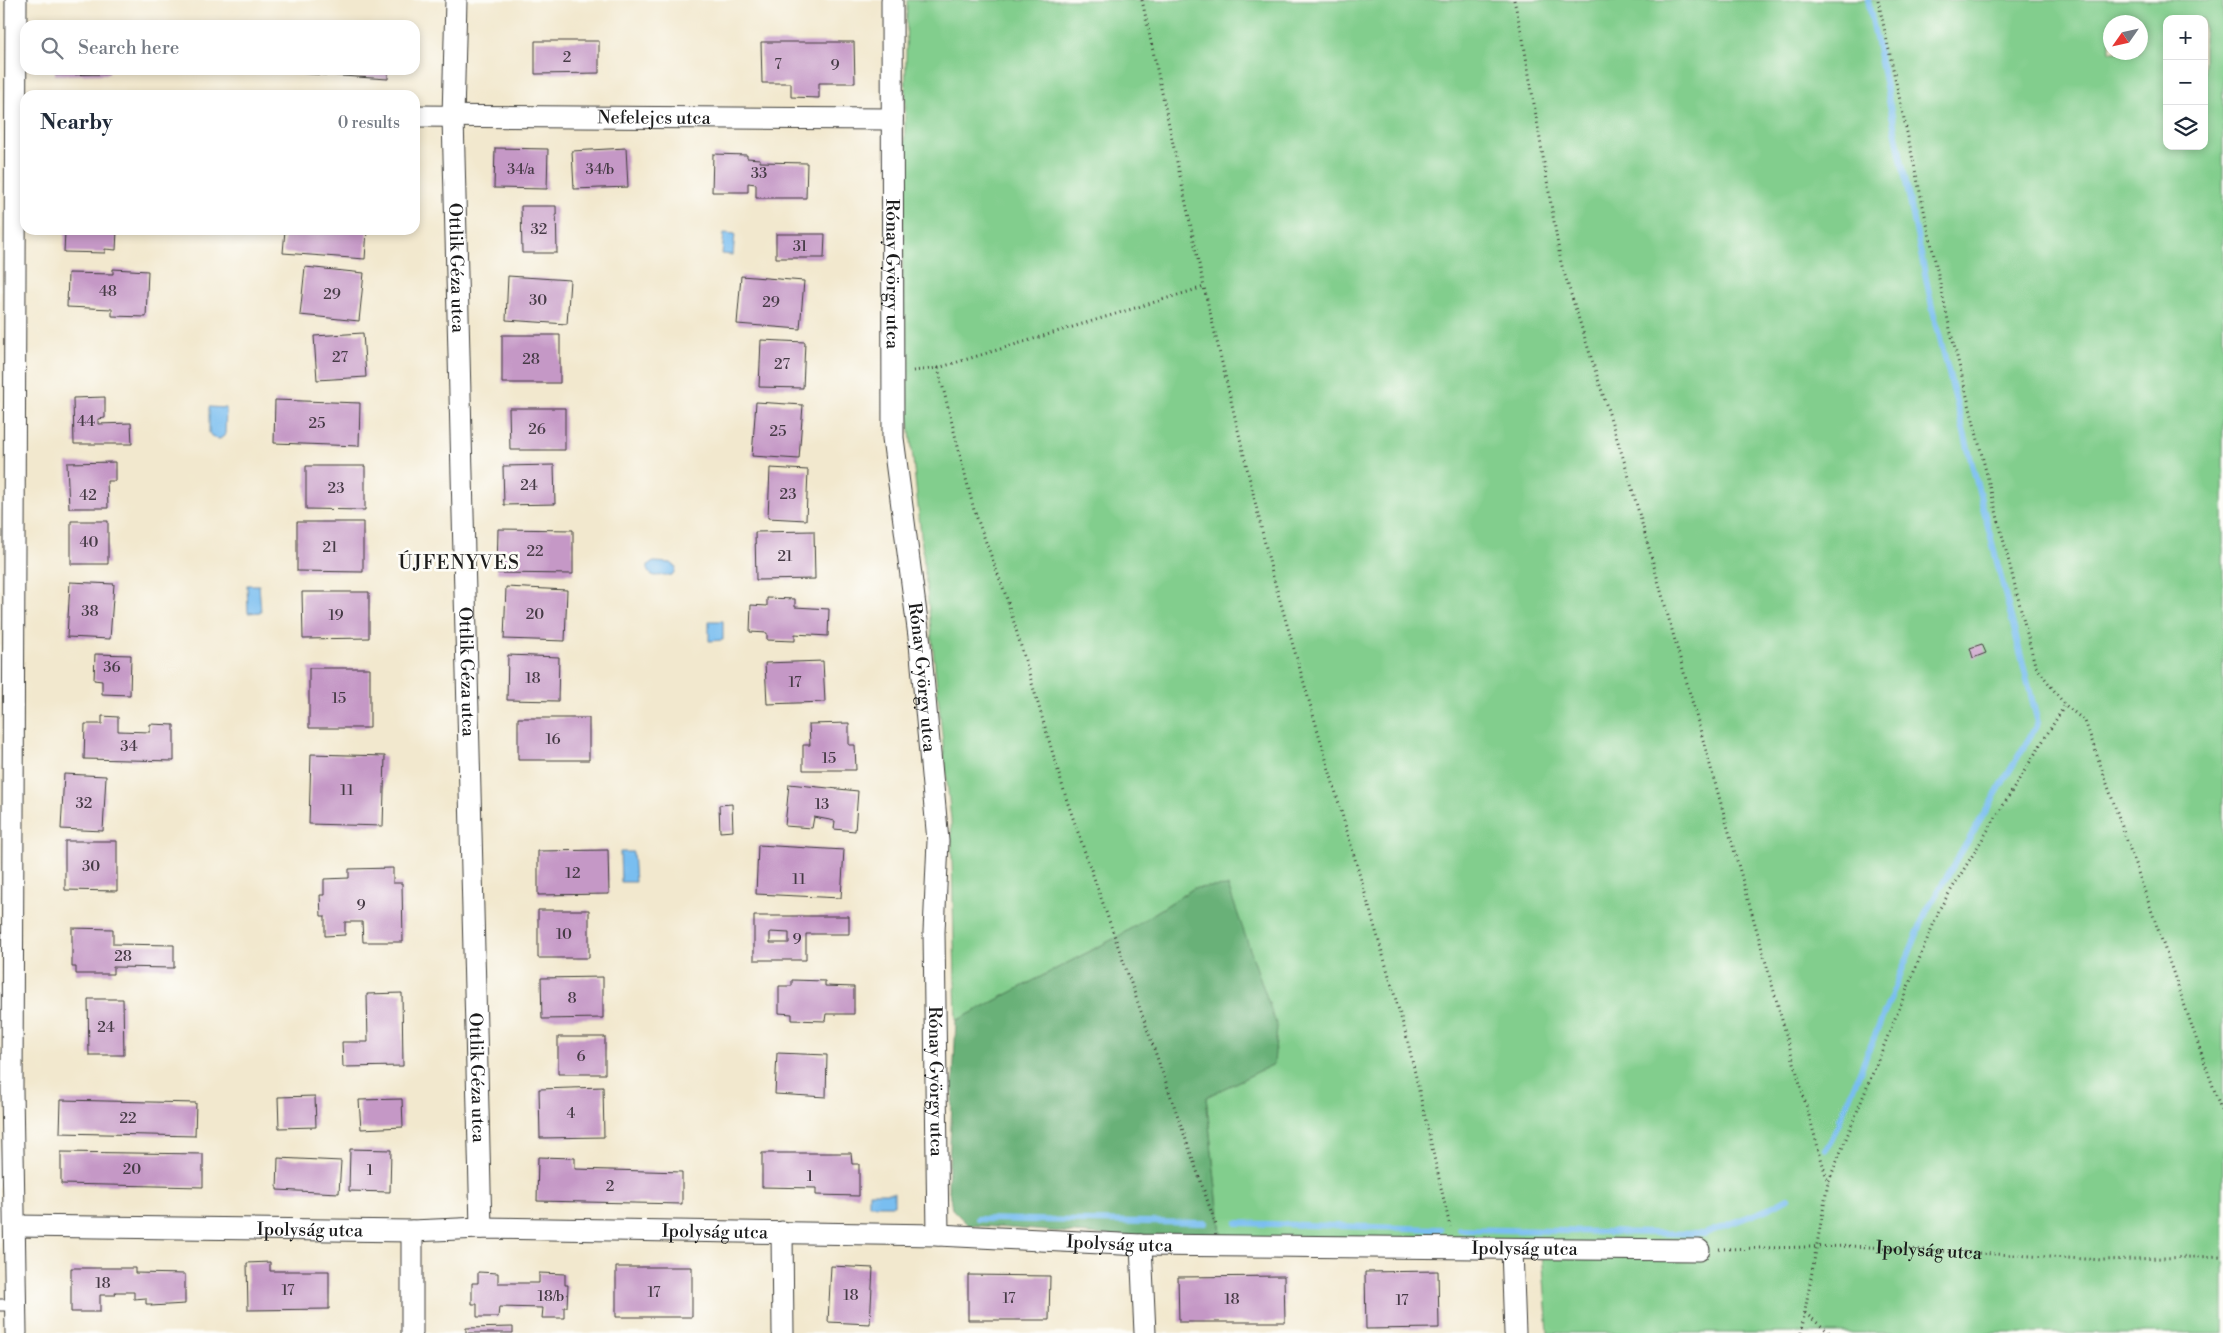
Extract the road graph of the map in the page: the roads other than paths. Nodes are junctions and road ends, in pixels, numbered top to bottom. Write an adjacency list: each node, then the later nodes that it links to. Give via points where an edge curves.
1 (16, 0): 4 (street)
2 (456, 0): 6 (street, Ottlik Géza utca)
3 (892, 0): 7 (street, Rónay György utca)
4 (13, 109): 8 (street)
5 (420, 116): 6 (street, Nefelejcs utca)
6 (453, 117): 7 (street, Nefelejcs utca); 9 (street, Ottlik Géza utca)
7 (892, 119): 12 (street, Rónay György utca, via 893,438 920,644 938,841 934,932)
8 (10, 1215): 10 (street, Ipolyság utca); 16 (street)
9 (482, 1228): 10 (street, Ipolyság utca); 11 (street, Ipolyság utca)
10 (412, 1231): 18 (street)
11 (782, 1232): 12 (street, Ipolyság utca); 19 (street)
12 (938, 1235): 13 (street, Ipolyság utca)
13 (1142, 1245): 14 (street, Ipolyság utca); 20 (street)
14 (1512, 1249): 15 (street, Ipolyság utca); 21 (street)
15 (1699, 1250)
16 (8, 1305): 17 (street)
17 (16, 1333)
18 (412, 1333)
19 (783, 1333)
20 (1145, 1333)
21 (1514, 1333)

